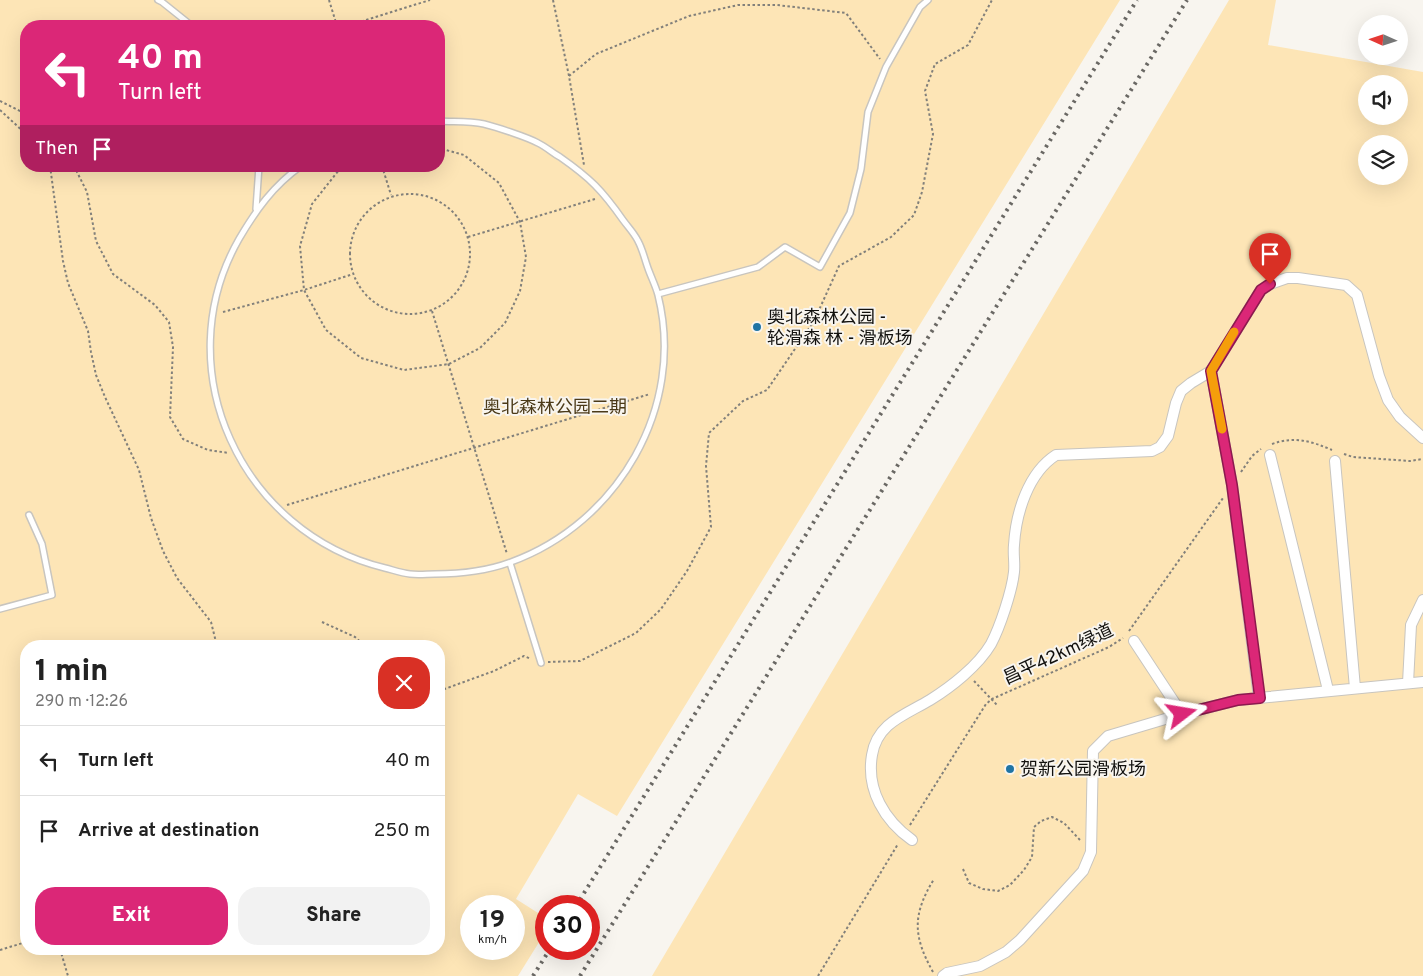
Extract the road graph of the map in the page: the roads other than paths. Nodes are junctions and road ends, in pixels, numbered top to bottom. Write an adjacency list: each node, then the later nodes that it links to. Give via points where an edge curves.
1 (158, 0): 3 (lane)
2 (928, 0): 8 (lane, via 920,7 886,67 868,112 861,169 850,212 820,267 785,247 758,267)
3 (184, 20)
4 (445, 121): 8 (lane, via 484,124 538,143 586,175 606,196 638,242)
5 (259, 172): 7 (lane)
6 (293, 172): 7 (lane)
7 (256, 209): 14 (lane, via 228,259 212,315 210,362 218,409 236,454 254,482 276,508 315,540 361,562 410,574 460,574)
8 (658, 294): 14 (lane, via 664,358 660,391 646,436 623,478 576,526 553,543)
9 (1211, 371): 10 (street, via 1261,290 1270,284 1287,278 1346,285 1357,295 1388,400 1400,418); 23 (street, via 1232,485); 25 (street, via 1181,391 1168,436 1160,447 1056,455 1045,462 1033,479 1017,521 1014,573 1000,625 990,645 982,657 944,691 895,719 880,734 872,755 872,778 878,800 888,819)
10 (1423, 438)
11 (1267, 449): 22 (street)
12 (1338, 457): 21 (street)
13 (29, 515): 16 (lane, via 42,544 52,595)
14 (510, 563): 18 (lane)
15 (1423, 600): 20 (street, via 1411,625)
16 (0, 609)
17 (1134, 641): 24 (street)
18 (541, 662)
19 (1423, 682): 20 (street)
20 (1408, 683): 21 (street)
21 (1355, 688): 22 (street)
22 (1328, 690): 23 (street)
23 (1260, 698): 24 (street)
24 (1182, 714): 26 (street, via 1108,736 1093,751 1091,852 1083,871 1006,952 980,966)
25 (908, 838)
26 (939, 975)

